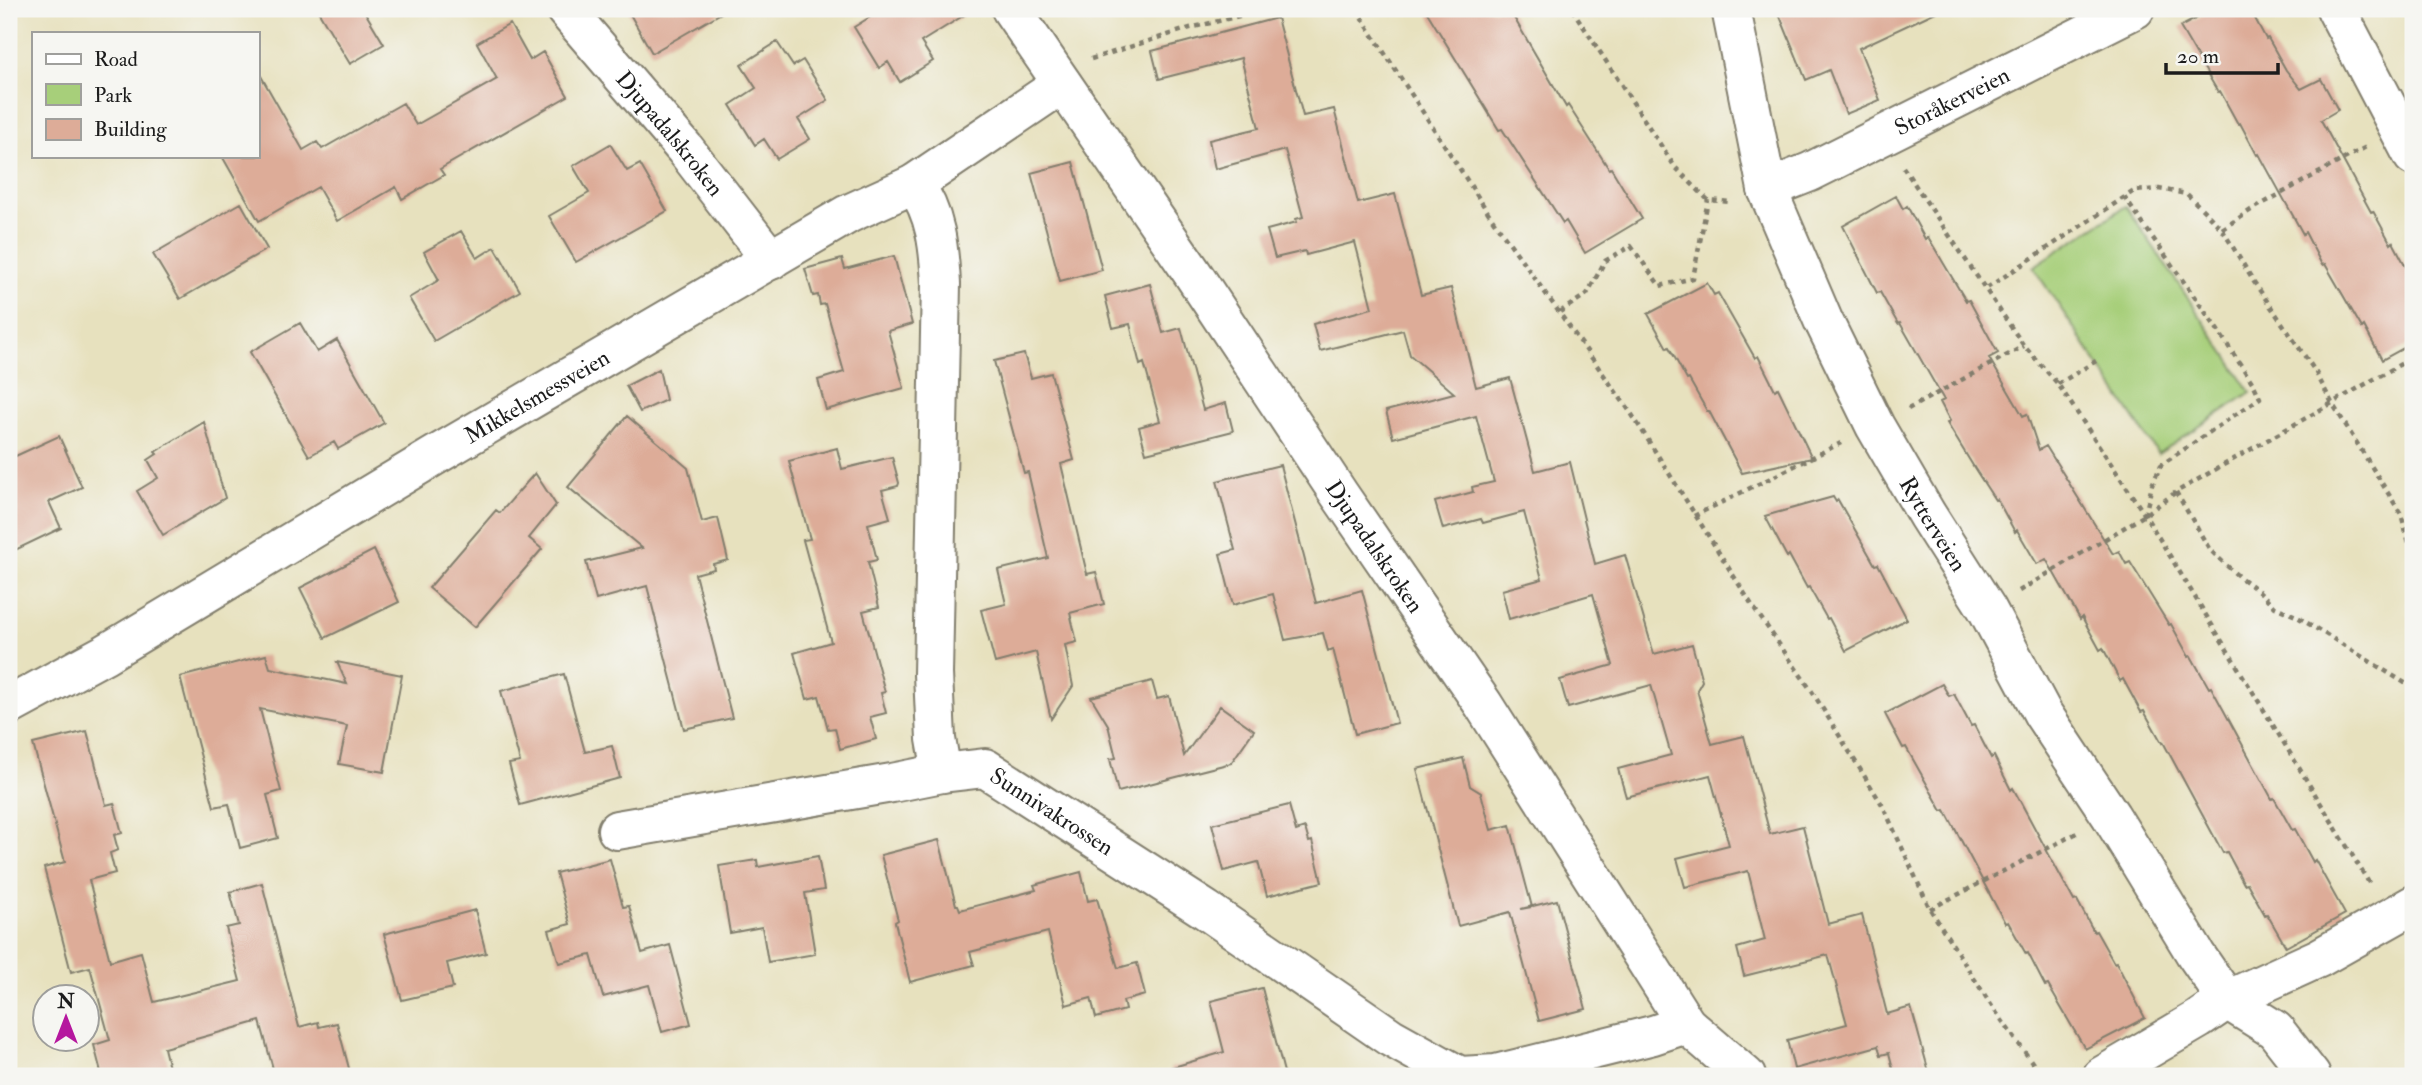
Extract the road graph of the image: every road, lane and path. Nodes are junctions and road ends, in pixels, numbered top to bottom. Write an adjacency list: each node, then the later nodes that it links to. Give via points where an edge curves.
1 (565, 9): 19 (street, Djupadalskroken, via 685,149)
2 (1011, 9): 11 (street, Djupadalskroken)
3 (1268, 9): 11 (path, via 1078,64)
4 (1356, 9): 21 (path, via 1491,217)
5 (1572, 9): 16 (path, via 1675,167)
6 (1731, 9): 17 (street, Rytterveien)
7 (2135, 9): 12 (street, Storåkerveien)
8 (2336, 9): 13 (street)
9 (2403, 9): 10 (path)
10 (2413, 16)
11 (1062, 84): 14 (street, Mikkelsmessveien); 38 (street, Djupadalskroken, via 1483,704)
12 (1881, 137): 17 (street, Storåkerveien, via 1811,172); 20 (path)
13 (2406, 142): 18 (path, via 2251,210)
14 (914, 184): 19 (street, Mikkelsmessveien, via 848,214); 32 (street, via 926,200 938,244 941,284 933,674)
15 (2124, 197): 18 (path, via 2134,191 2159,189 2187,194); 20 (path); 27 (path, via 2260,398 2161,465)
16 (1708, 200): 17 (path, via 1751,204); 21 (path, via 1693,278 1660,286 1631,246 1605,261 1587,294)
17 (1772, 200): 29 (street, Rytterveien, via 1875,426)
18 (2222, 229): 25 (path)
19 (771, 260): 31 (street, Mikkelsmessveien, via 105,654)
20 (1987, 288): 24 (path, via 2024,346)
21 (1560, 312): 35 (path, via 1820,704 1883,806)
22 (2413, 357): 25 (path)
23 (2096, 361): 24 (path)
24 (2058, 384): 27 (path)
25 (2332, 403): 26 (path); 28 (path, via 2401,514)
26 (2176, 492): 27 (path); 30 (path, via 2210,550 2275,607)
27 (2145, 515): 29 (path); 36 (path, via 2330,821)
28 (2413, 547)
29 (1987, 609): 33 (street, Rytterveien, via 2043,714)
30 (2413, 688)
31 (9, 706)
32 (942, 773): 34 (street, Sunnivakrossen); 38 (street, Sunnivakrossen, via 985,768 1206,910 1390,1037 1460,1076 1496,1074)
33 (2110, 816): 35 (path); 37 (street, Rytterveien)
34 (617, 830)
35 (1930, 909): 40 (path)
36 (2402, 911): 37 (street, via 2319,958)
37 (2227, 1000): 41 (street); 42 (street, Rytterveien, via 2275,1030)
38 (1686, 1024): 39 (street, Djupadalskroken)
39 (1746, 1076)
40 (2042, 1076)
41 (2102, 1076)
42 (2311, 1076)

